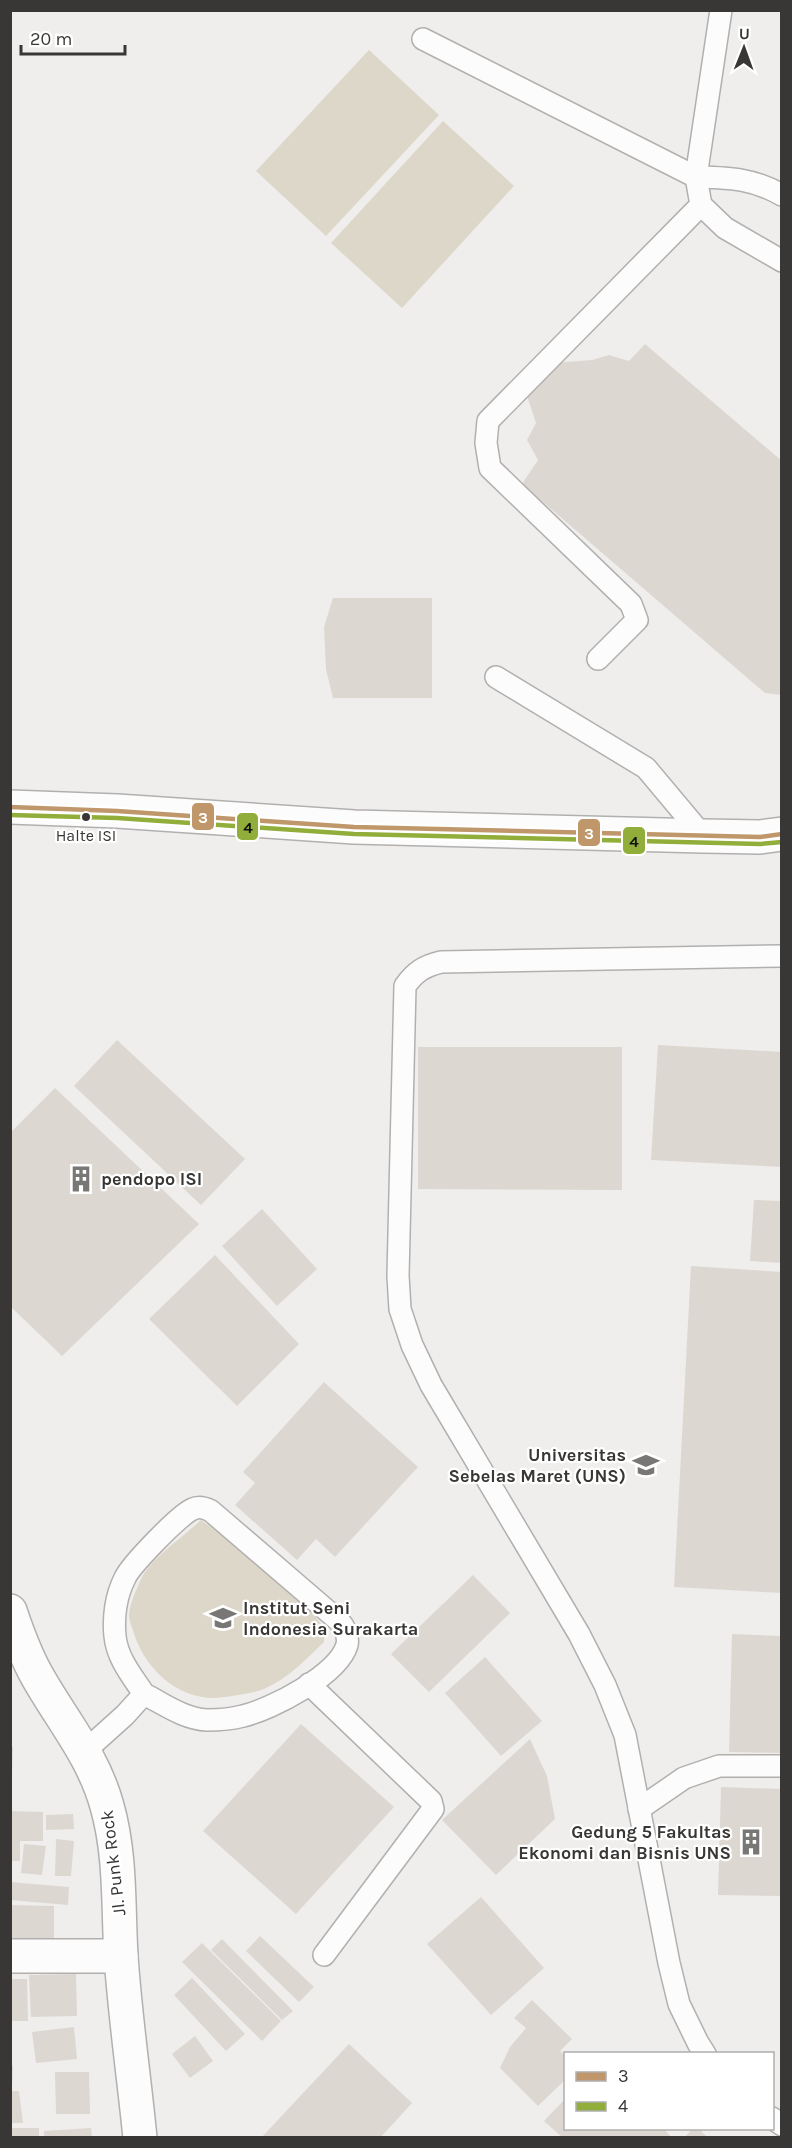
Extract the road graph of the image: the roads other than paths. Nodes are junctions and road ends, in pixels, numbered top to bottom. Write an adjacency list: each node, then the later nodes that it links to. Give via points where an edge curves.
1 (721, 10): 3 (lane)
2 (423, 39): 3 (lane)
3 (696, 177): 4 (lane, via 736,178 764,185); 5 (lane)
4 (782, 195)
5 (701, 205): 6 (lane, via 725,228); 7 (lane, via 488,421 490,468 631,604 637,620)
6 (782, 261)
7 (598, 659)
8 (496, 677): 11 (lane, via 646,768)
9 (10, 807): 11 (main road, via 354,827)
10 (782, 834): 11 (main road)
11 (703, 836)
12 (782, 956): 18 (lane, via 441,962 425,966 405,986 400,1309 430,1385 579,1634 605,1685 624,1735)
13 (10, 1611): 16 (main road, Jl. Punk Rock, via 35,1672)
14 (309, 1684): 15 (lane, via 267,1708 243,1716 206,1720 188,1717); 15 (lane, via 330,1669 344,1651 348,1639 344,1626 211,1511 197,1508 176,1521 126,1574 116,1602 115,1637 122,1661); 19 (lane, via 431,1801 433,1809)
15 (144, 1694): 16 (lane)
16 (85, 1751): 21 (main road, Jl. Punk Rock, via 108,1808 119,1890)
17 (782, 1766): 18 (lane, via 719,1766 684,1778)
18 (639, 1809): 22 (lane, via 680,2004)
19 (324, 1955)
20 (10, 1956): 21 (main road)
21 (121, 1956): 23 (main road, Jl. Punk Rock)
22 (704, 2052)
23 (140, 2138)

